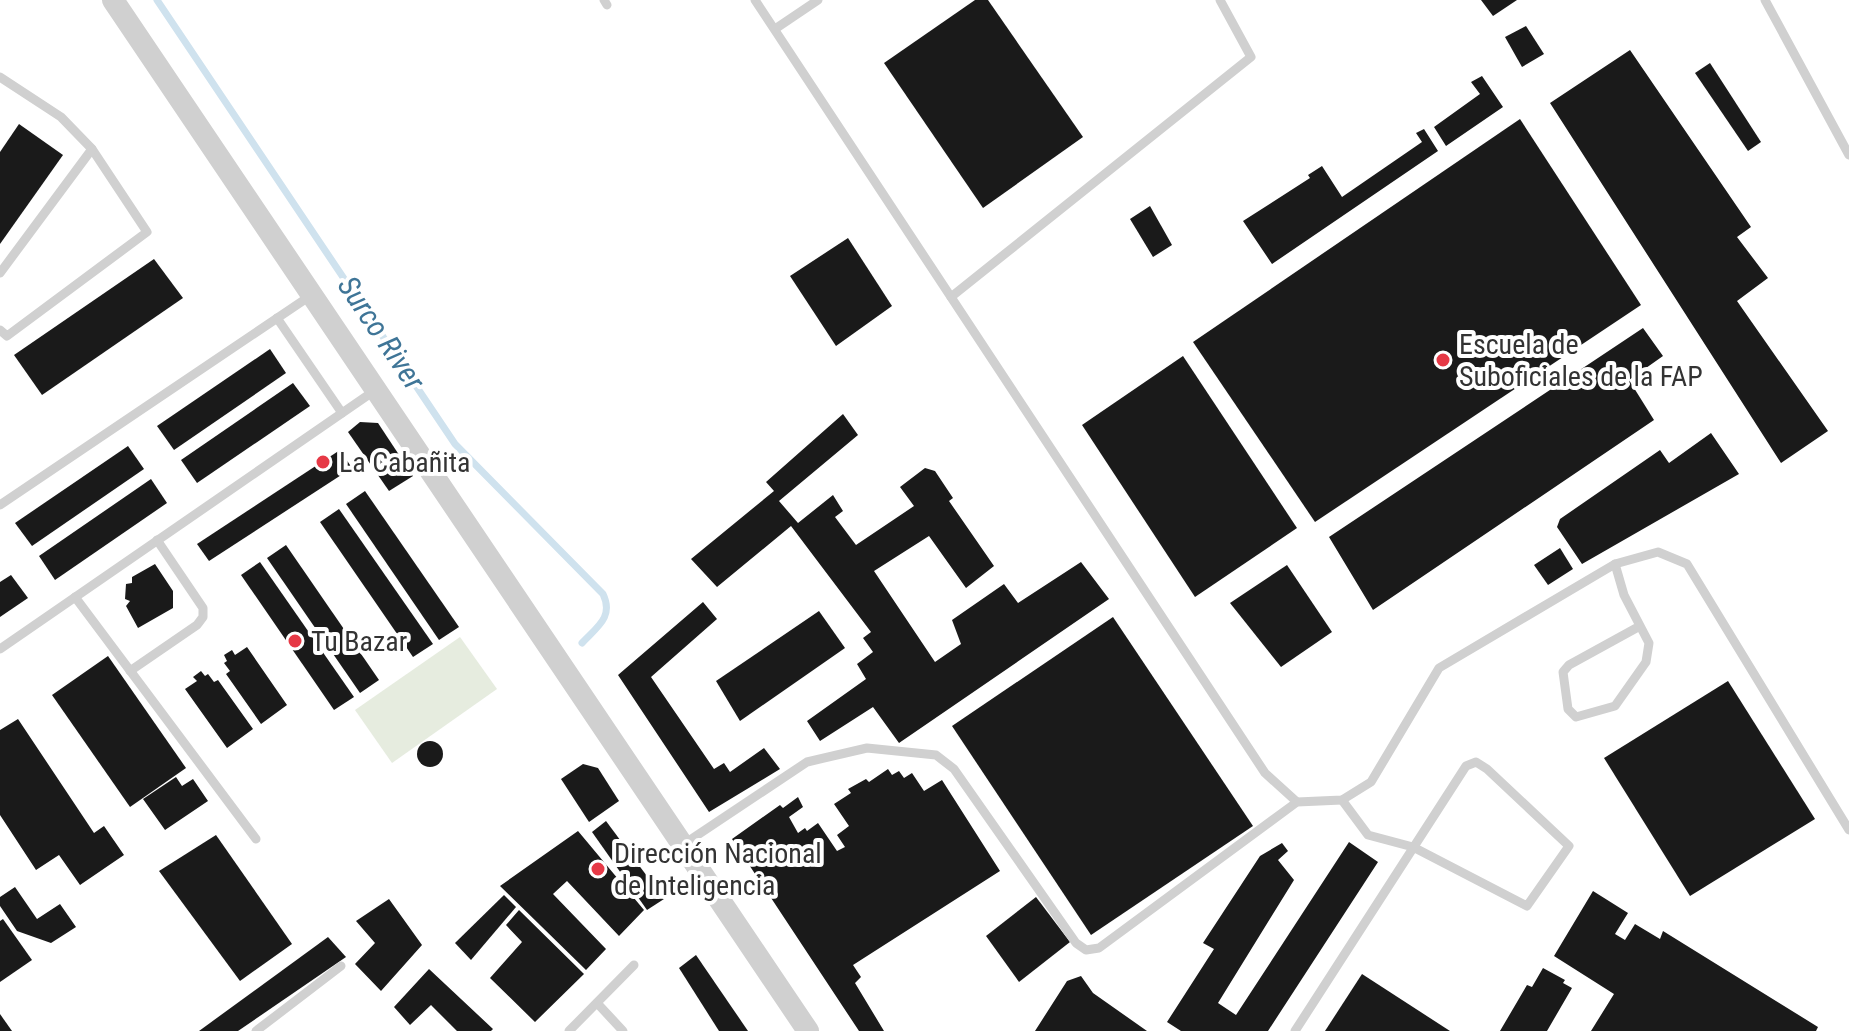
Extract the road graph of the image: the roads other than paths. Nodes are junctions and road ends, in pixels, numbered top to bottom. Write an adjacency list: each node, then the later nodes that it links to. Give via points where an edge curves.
1 (113, 0): 11 (street)
2 (755, 0): 6 (lane)
3 (818, 0): 6 (lane)
4 (1220, 0): 12 (lane, via 1251,57)
5 (1765, 0): 9 (lane)
6 (775, 29): 12 (lane)
7 (0, 77): 8 (lane, via 61,117)
8 (92, 149): 10 (lane); 14 (lane, via 147,232 7,336)
9 (1849, 155)
10 (0, 273)
11 (310, 296): 13 (lane); 15 (street)
12 (951, 297): 25 (lane, via 1265,773)
13 (277, 318): 16 (lane); 17 (lane)
14 (0, 330)
15 (374, 391): 16 (lane); 28 (street)
16 (342, 413): 18 (lane)
17 (0, 505)
18 (157, 540): 20 (lane); 23 (lane, via 203,608 203,617)
19 (1615, 564): 21 (lane); 24 (lane, via 1439,668 1371,782); 26 (lane, via 1658,552 1687,564)
20 (75, 597): 22 (lane); 23 (lane)
21 (1640, 626): 21 (lane, via 1649,643 1646,662 1626,693 1615,706 1576,717 1568,709 1563,672)
22 (0, 649)
23 (130, 671): 27 (lane)
24 (1342, 800): 25 (lane); 29 (lane, via 1368,835)
25 (1297, 802): 28 (lane, via 1099,948 1086,950 954,769 936,755 867,748 807,762)
26 (1849, 830)
27 (256, 839)
28 (683, 845): 36 (street)
29 (1413, 847): 29 (lane, via 1527,906 1569,846 1476,762 1466,766); 37 (lane)
30 (634, 965): 32 (lane)
31 (341, 966): 33 (lane)
32 (597, 1003): 34 (lane); 35 (lane)
33 (256, 1031)
34 (569, 1031)
35 (623, 1031)
36 (808, 1031)
37 (1295, 1031)

